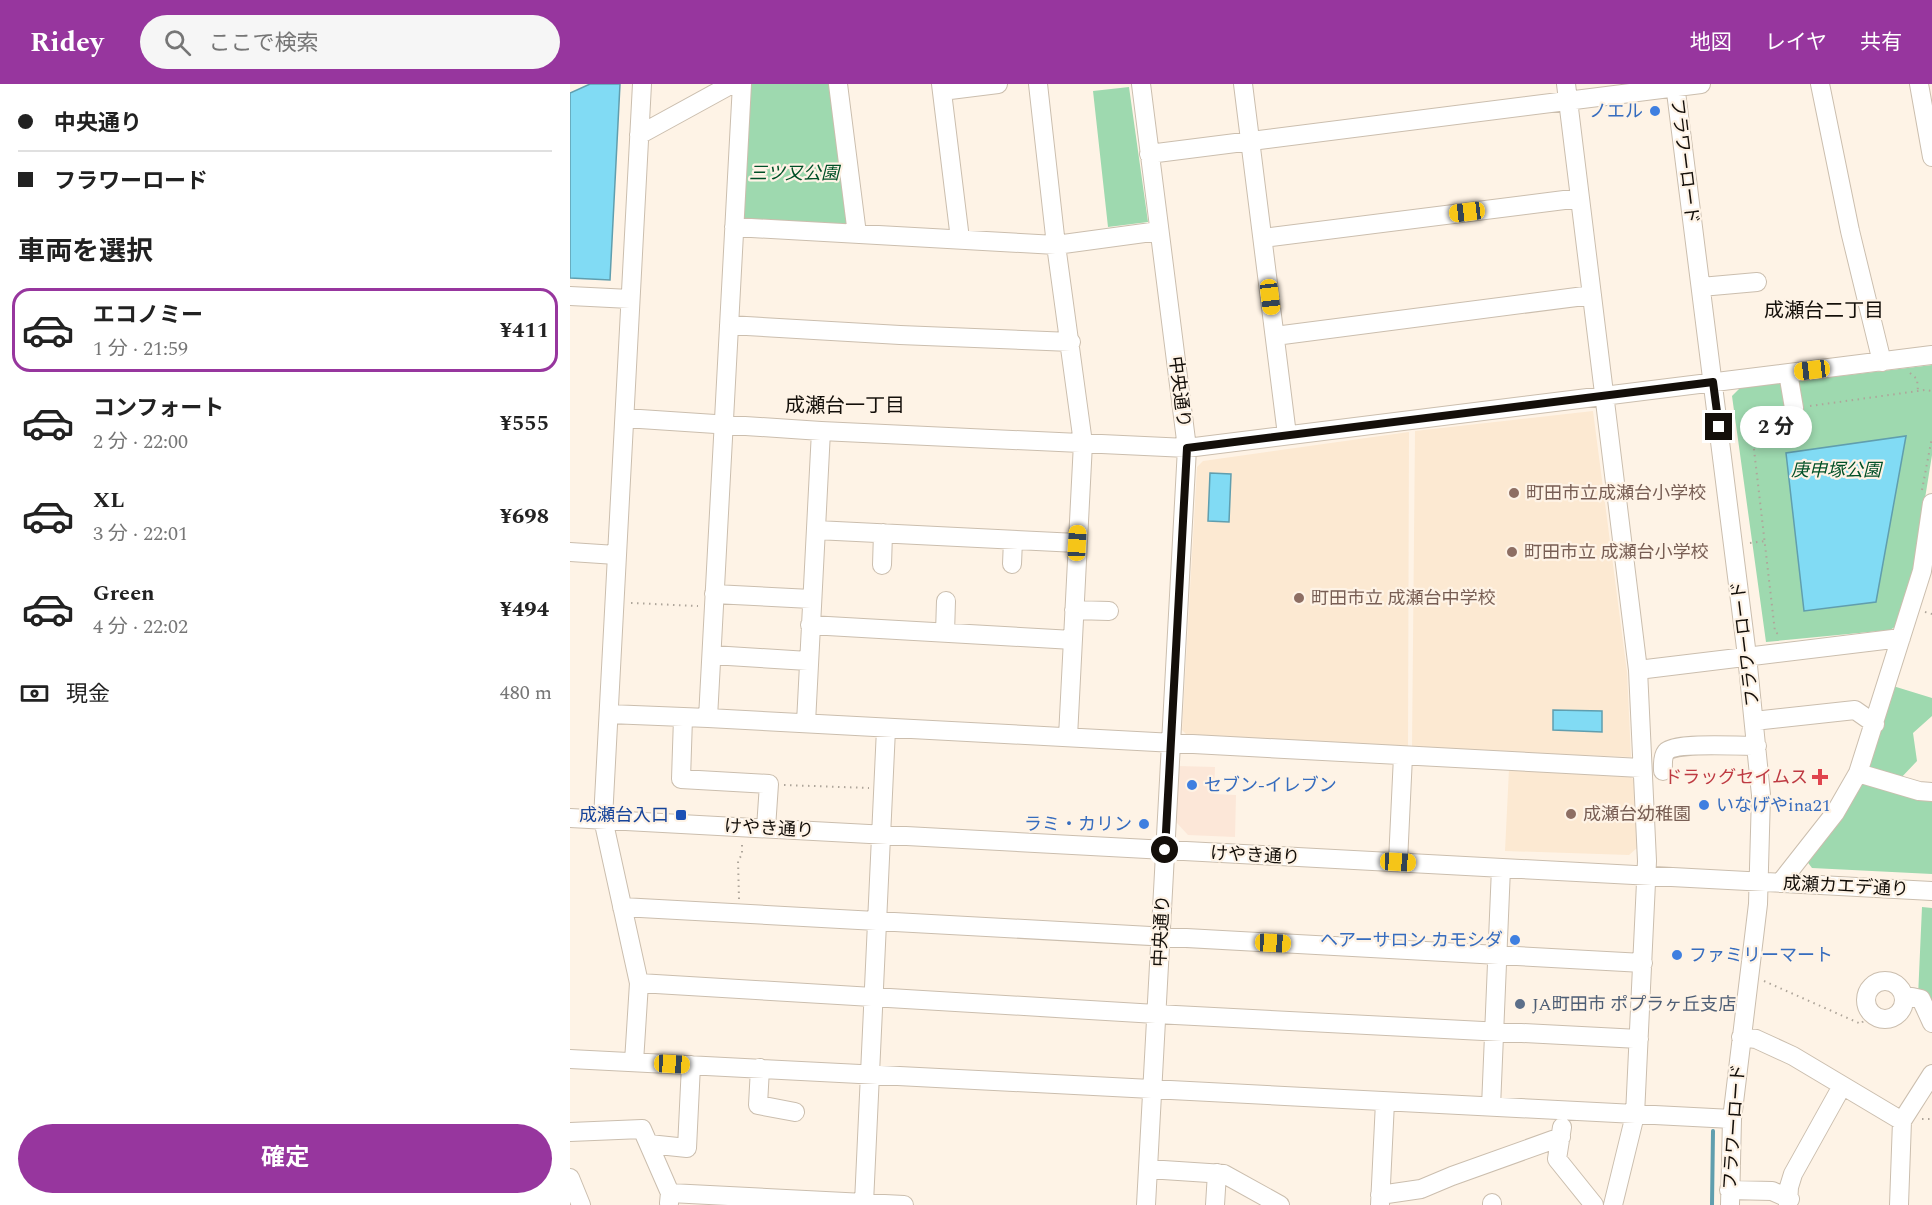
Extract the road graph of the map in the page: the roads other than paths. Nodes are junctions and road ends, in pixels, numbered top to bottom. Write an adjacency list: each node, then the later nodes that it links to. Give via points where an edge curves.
1 (642, 84): 15 (street)
2 (732, 84): 15 (street)
3 (742, 84): 20 (street)
4 (838, 84): 22 (street)
5 (998, 84): 13 (street)
6 (1038, 84): 25 (street)
7 (1141, 84): 18 (street, 中央通り)
8 (1243, 84): 16 (street)
9 (1701, 84): 12 (street)
10 (1820, 84): 35 (street)
11 (1919, 84): 17 (street)
12 (1675, 86): 14 (street); 27 (street, フラワーロード)
13 (942, 88): 24 (street)
14 (1567, 92): 16 (street); 19 (street)
15 (639, 135): 30 (street)
16 (1249, 140): 18 (street); 23 (street)
17 (1931, 146)
18 (1149, 153): 21 (street, 中央通り)
19 (1580, 198): 23 (street); 28 (street)
20 (734, 226): 22 (street); 31 (street)
21 (1159, 231): 25 (street); 45 (street, 中央通り)
22 (857, 234): 24 (street)
23 (1263, 238): 32 (street)
24 (960, 239): 25 (street)
25 (1056, 245): 33 (street)
26 (1757, 282): 27 (street)
27 (1701, 287): 37 (street, フラワーロード)
28 (1592, 295): 32 (street); 38 (street)
29 (570, 296): 30 (street)
30 (630, 299): 40 (street)
31 (729, 325): 33 (street); 41 (street)
32 (1275, 336): 43 (street)
33 (1071, 342): 44 (street)
34 (1932, 355): 35 (street)
35 (1882, 362): 36 (street)
36 (1788, 373): 37 (street); 39 (street)
37 (1713, 382): 38 (street); 66 (street, フラワーロード)
38 (1605, 395): 43 (street); 68 (street)
39 (1794, 408)
40 (625, 418): 41 (street); 52 (street)
41 (723, 425): 42 (street); 57 (street)
42 (821, 431): 44 (street); 47 (street)
43 (1287, 435): 45 (street)
44 (1083, 443): 45 (street); 50 (street)
45 (1187, 448): 77 (street, 中央通り)
46 (1927, 497): 55 (street)
47 (816, 530): 48 (street); 56 (street)
48 (883, 533): 49 (street); 54 (street)
49 (1013, 540): 50 (street); 53 (street)
50 (1077, 543): 59 (street)
51 (570, 552): 52 (street)
52 (616, 555): 69 (street)
53 (1012, 564)
54 (882, 565)
55 (1927, 571): 63 (street)
56 (811, 598): 57 (street); 61 (street)
57 (714, 600): 65 (street)
58 (946, 601): 62 (street)
59 (1074, 610): 60 (street); 64 (street)
60 (1109, 611)
61 (810, 625): 62 (street); 67 (street)
62 (945, 633): 64 (street)
63 (1901, 638): 66 (street); 74 (street)
64 (1072, 640): 76 (street)
65 (712, 655): 67 (street); 71 (street)
66 (1747, 657): 68 (street); 72 (street, フラワーロード)
67 (808, 661): 73 (street)
68 (1638, 670): 80 (street)
69 (609, 714): 70 (street); 85 (street)
70 (683, 718): 71 (street); 86 (street, via 681,779 768,784)
71 (708, 718): 73 (street)
72 (1754, 721): 74 (street, via 1855,710); 78 (street, フラワーロード)
73 (806, 723): 75 (street)
74 (1875, 724): 82 (street)
75 (886, 729): 76 (street); 87 (street)
76 (1068, 737): 77 (street)
77 (1171, 743): 79 (street); 88 (street, 中央通り)
78 (1757, 746): 81 (street, via 1671,749 1664,756); 92 (street, フラワーロード)
79 (1403, 756): 80 (street); 89 (street)
80 (1641, 768): 91 (street)
81 (1663, 771)
82 (1858, 773): 83 (street); 93 (street, via 1835,813)
83 (1932, 792)
84 (570, 818): 85 (street, けやき通り)
85 (603, 819): 86 (street, けやき通り); 95 (street)
86 (766, 828): 87 (street, けやき通り)
87 (882, 834): 88 (street, けやき通り); 96 (street)
88 (1165, 850): 89 (street, けやき通り); 97 (street, 中央通り)
89 (1398, 862): 90 (street, けやき通り)
90 (1501, 868): 91 (street, けやき通り); 98 (street)
91 (1647, 875): 92 (street, けやき通り); 99 (street)
92 (1760, 881): 93 (street, 成瀬カエデ通り); 106 (street, フラワーロード)
93 (1780, 882): 94 (street, 成瀬カエデ通り)
94 (1932, 891)
95 (622, 907): 96 (street); 100 (street)
96 (878, 921): 97 (street); 102 (street)
97 (1160, 937): 98 (street); 103 (street, 中央通り)
98 (1498, 955): 99 (street); 105 (street)
99 (1643, 963): 107 (street)
100 (639, 983): 102 (street); 109 (street)
101 (1904, 997): 101 (street, via 1898,986 1880,981 1869,988 1867,1007 1881,1018 1893,1017 1902,1009); 104 (street, via 1921,999)
102 (874, 998): 103 (street); 112 (street)
103 (1156, 1014): 105 (street); 115 (street, 中央通り)
104 (1932, 1023)
105 (1495, 1030): 107 (street); 117 (street)
106 (1742, 1037): 114 (street, via 1756,1039 1793,1056); 121 (street, フラワーロード)
107 (1639, 1039): 120 (street)
108 (570, 1059): 109 (street)
109 (634, 1062): 110 (street)
110 (691, 1065): 111 (street); 125 (street, via 687,1148)
111 (760, 1068): 112 (street); 119 (street, via 758,1105)
112 (870, 1074): 115 (street); 135 (street)
113 (1932, 1074): 122 (street, via 1907,1116)
114 (1842, 1086): 122 (street); 133 (street, via 1793,1174)
115 (1152, 1090): 116 (street); 126 (street, 中央通り)
116 (1385, 1102): 117 (street); 131 (street)
117 (1491, 1107): 118 (street)
118 (1563, 1111): 120 (street); 124 (street)
119 (795, 1112)
120 (1635, 1115): 121 (street); 142 (street)
121 (1732, 1119): 129 (street, フラワーロード)
122 (1910, 1120): 143 (street)
123 (570, 1132): 125 (street, via 642,1129)
124 (1561, 1137): 131 (street, via 1421,1189); 141 (street, via 1557,1159)
125 (649, 1144): 130 (street)
126 (1148, 1169): 127 (street); 138 (street, 中央通り)
127 (1217, 1173): 139 (street); 140 (street)
128 (570, 1178): 136 (street)
129 (1729, 1198): 133 (street, via 1772,1191)
130 (669, 1199): 132 (street)
131 (1380, 1200)
132 (746, 1201): 134 (street)
133 (1789, 1202)
134 (822, 1203): 135 (street)
135 (864, 1203): 137 (street)
136 (581, 1205)
137 (904, 1205)
138 (1146, 1205)
139 (1215, 1205)
140 (1280, 1205)
141 (1594, 1205)
142 (1613, 1205)
143 (1899, 1205)

